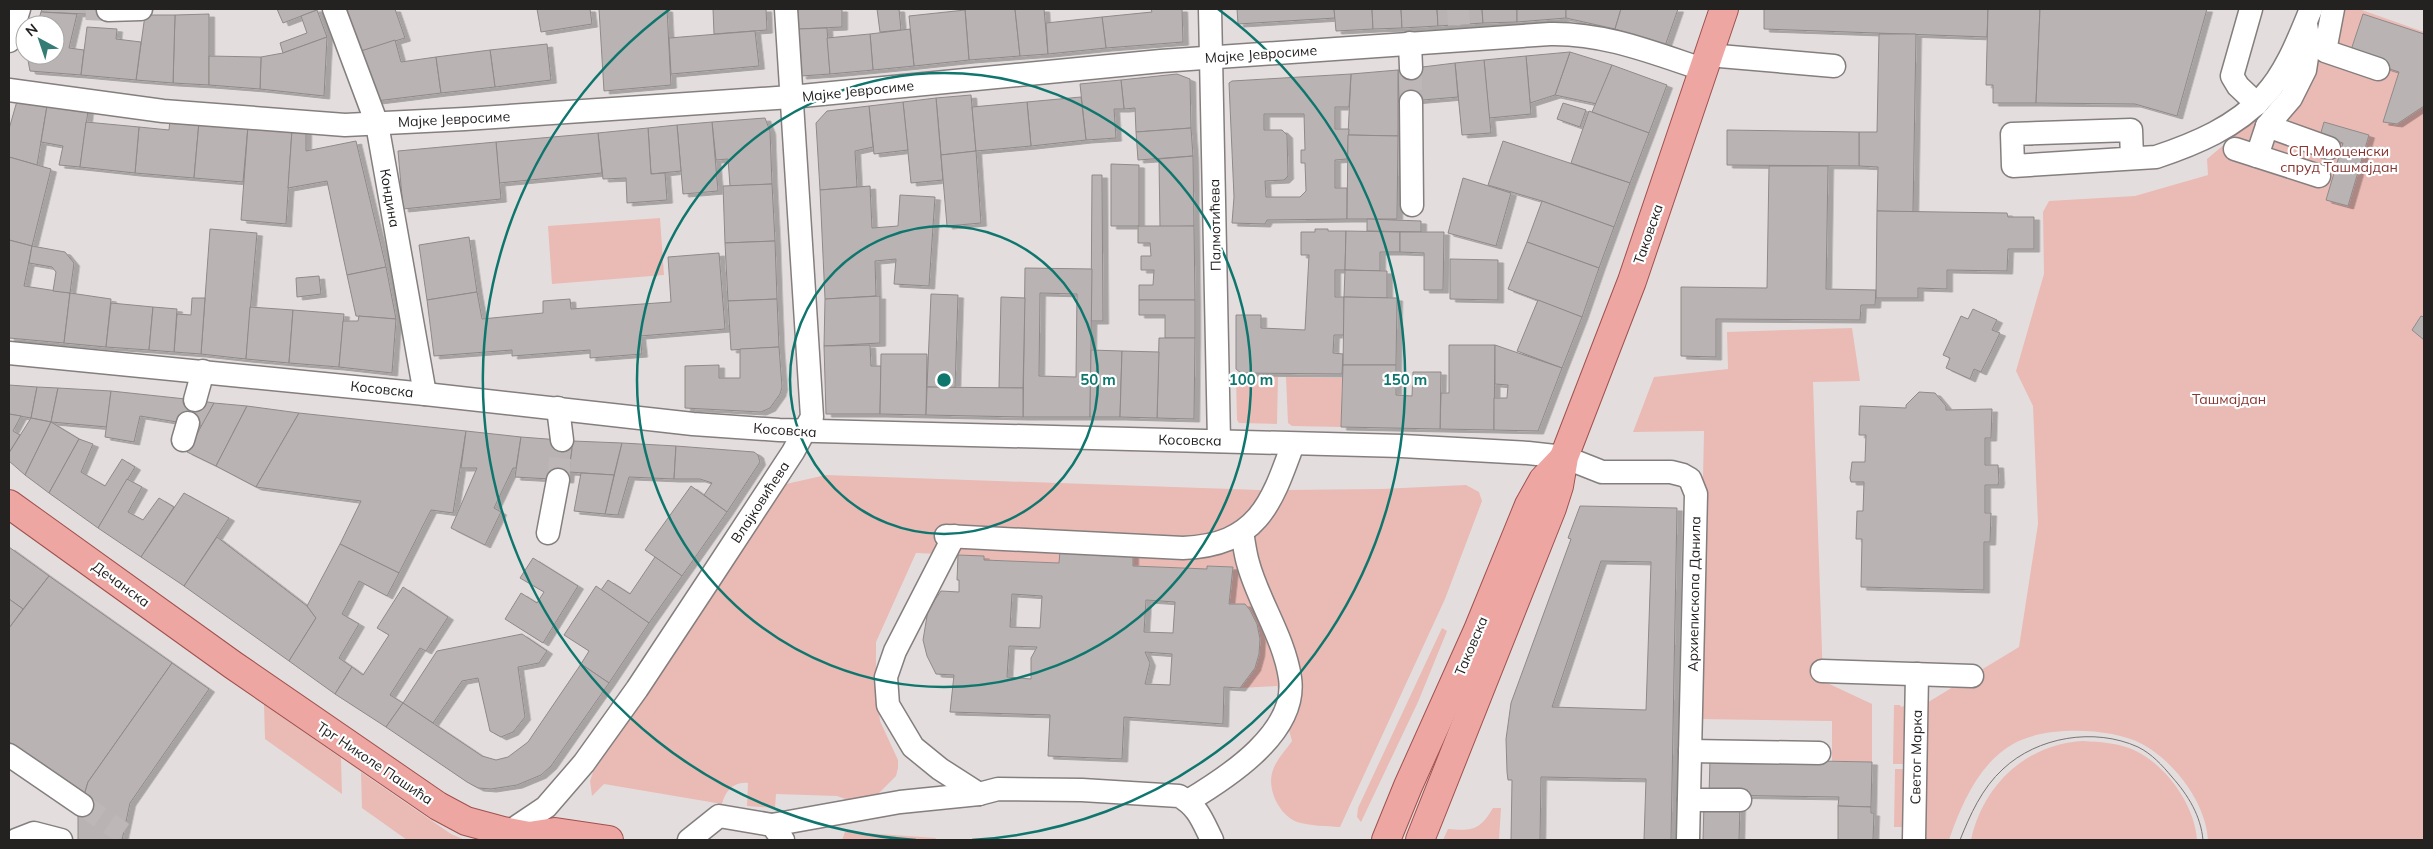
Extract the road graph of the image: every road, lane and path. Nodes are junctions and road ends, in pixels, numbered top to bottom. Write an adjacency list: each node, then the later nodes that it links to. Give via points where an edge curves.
1 (18, 9): 11 (street)
2 (141, 9): 9 (street)
3 (334, 9): 22 (street, Кондина)
4 (786, 9): 19 (street, Влајковићева)
5 (1210, 9): 13 (street, Палмотићева)
6 (1724, 9): 14 (main road, Таковска)
7 (2250, 9): 21 (street, via 2232,76)
8 (2333, 9): 17 (street, via 2325,50)
9 (108, 10)
10 (2308, 14): 21 (street, via 2278,77); 23 (street, via 2309,44 2304,70 2291,98)
11 (9, 41)
12 (1410, 43): 13 (street, Мајке Јевросиме); 14 (street, Мајке Јевросиме, via 1460,32 1592,35); 16 (street)
13 (1212, 57): 19 (street, Мајке Јевросиме); 37 (street, Палмотићева, via 1226,295)
14 (1705, 62): 15 (street, Мајке Јевросиме); 39 (main road, Таковска, via 1632,281)
15 (1834, 66)
16 (1411, 68)
17 (2378, 69)
18 (9, 90): 22 (street, Мајке Јевросиме, via 163,111 345,125)
19 (791, 98): 22 (street, Мајке Јевросиме); 35 (street, Влајковићева, via 813,409)
20 (1411, 102): 29 (street)
21 (2256, 104): 27 (street, via 2213,135 2188,146 2156,157)
22 (377, 124): 32 (street, Кондина)
23 (2267, 126): 24 (street); 26 (street)
24 (2329, 148)
25 (2235, 149): 26 (street)
26 (2257, 156): 28 (street)
27 (2132, 158): 27 (street, via 2013,166 2012,134 2131,130)
28 (2319, 176)
29 (1412, 205)
30 (9, 353): 31 (street, Косовска)
31 (203, 372): 32 (street, Косовска); 33 (street)
32 (425, 394): 34 (street, Косовска)
33 (195, 400)
34 (558, 408): 35 (street, Косовска, via 693,424); 36 (street)
35 (805, 431): 37 (street, Косовска); 58 (street, Влајковићева, via 637,689 579,769)
36 (562, 440)
37 (1219, 441): 38 (street, Косовска)
38 (1293, 444): 39 (street, Косовска, via 1402,446); 42 (street, via 1272,500)
39 (1564, 457): 48 (street, Архиепископа Данила, via 1602,472 1683,474 1694,486); 51 (main road, Таковска, via 1543,480 1529,505); 66 (main road, Таковска, via 1552,508)
40 (558, 480): 43 (street)
41 (9, 504): 44 (main road, Дечанска)
42 (1242, 532): 52 (street, via 1213,546 1184,548 950,536 895,651 886,677 888,705 913,747 940,770); 55 (street, via 1248,563 1290,678 1289,703 1277,727 1248,760 1219,783)
43 (548, 533)
44 (233, 665): 58 (main road, Трг Николе Пашића, via 438,806 466,821)
45 (1822, 672): 46 (street)
46 (1917, 674): 47 (street); 68 (street, Светог Марка)
47 (1972, 676)
48 (1690, 751): 49 (street); 53 (street, Архиепископа Данила)
49 (1819, 753)
50 (9, 755): 56 (street)
51 (1418, 764): 64 (main road, via 1390,796); 65 (main road, Таковска)
52 (989, 791): 55 (street, via 1167,794); 57 (street, via 900,802)
53 (1688, 800): 54 (street); 67 (street, Архиепископа Данила)
54 (1740, 800)
55 (1188, 801): 63 (street, via 1203,819)
56 (82, 806)
57 (778, 833): 62 (street, via 719,816)
58 (524, 836): 61 (main road, Трг Николе Пашића, via 555,832)
59 (16, 840): 60 (street, via 34,833)
60 (61, 840)
61 (609, 840)
62 (689, 840)
63 (1212, 840)
64 (1366, 840)
65 (1386, 840)
66 (1420, 840)
67 (1688, 840)
68 (1914, 840)

